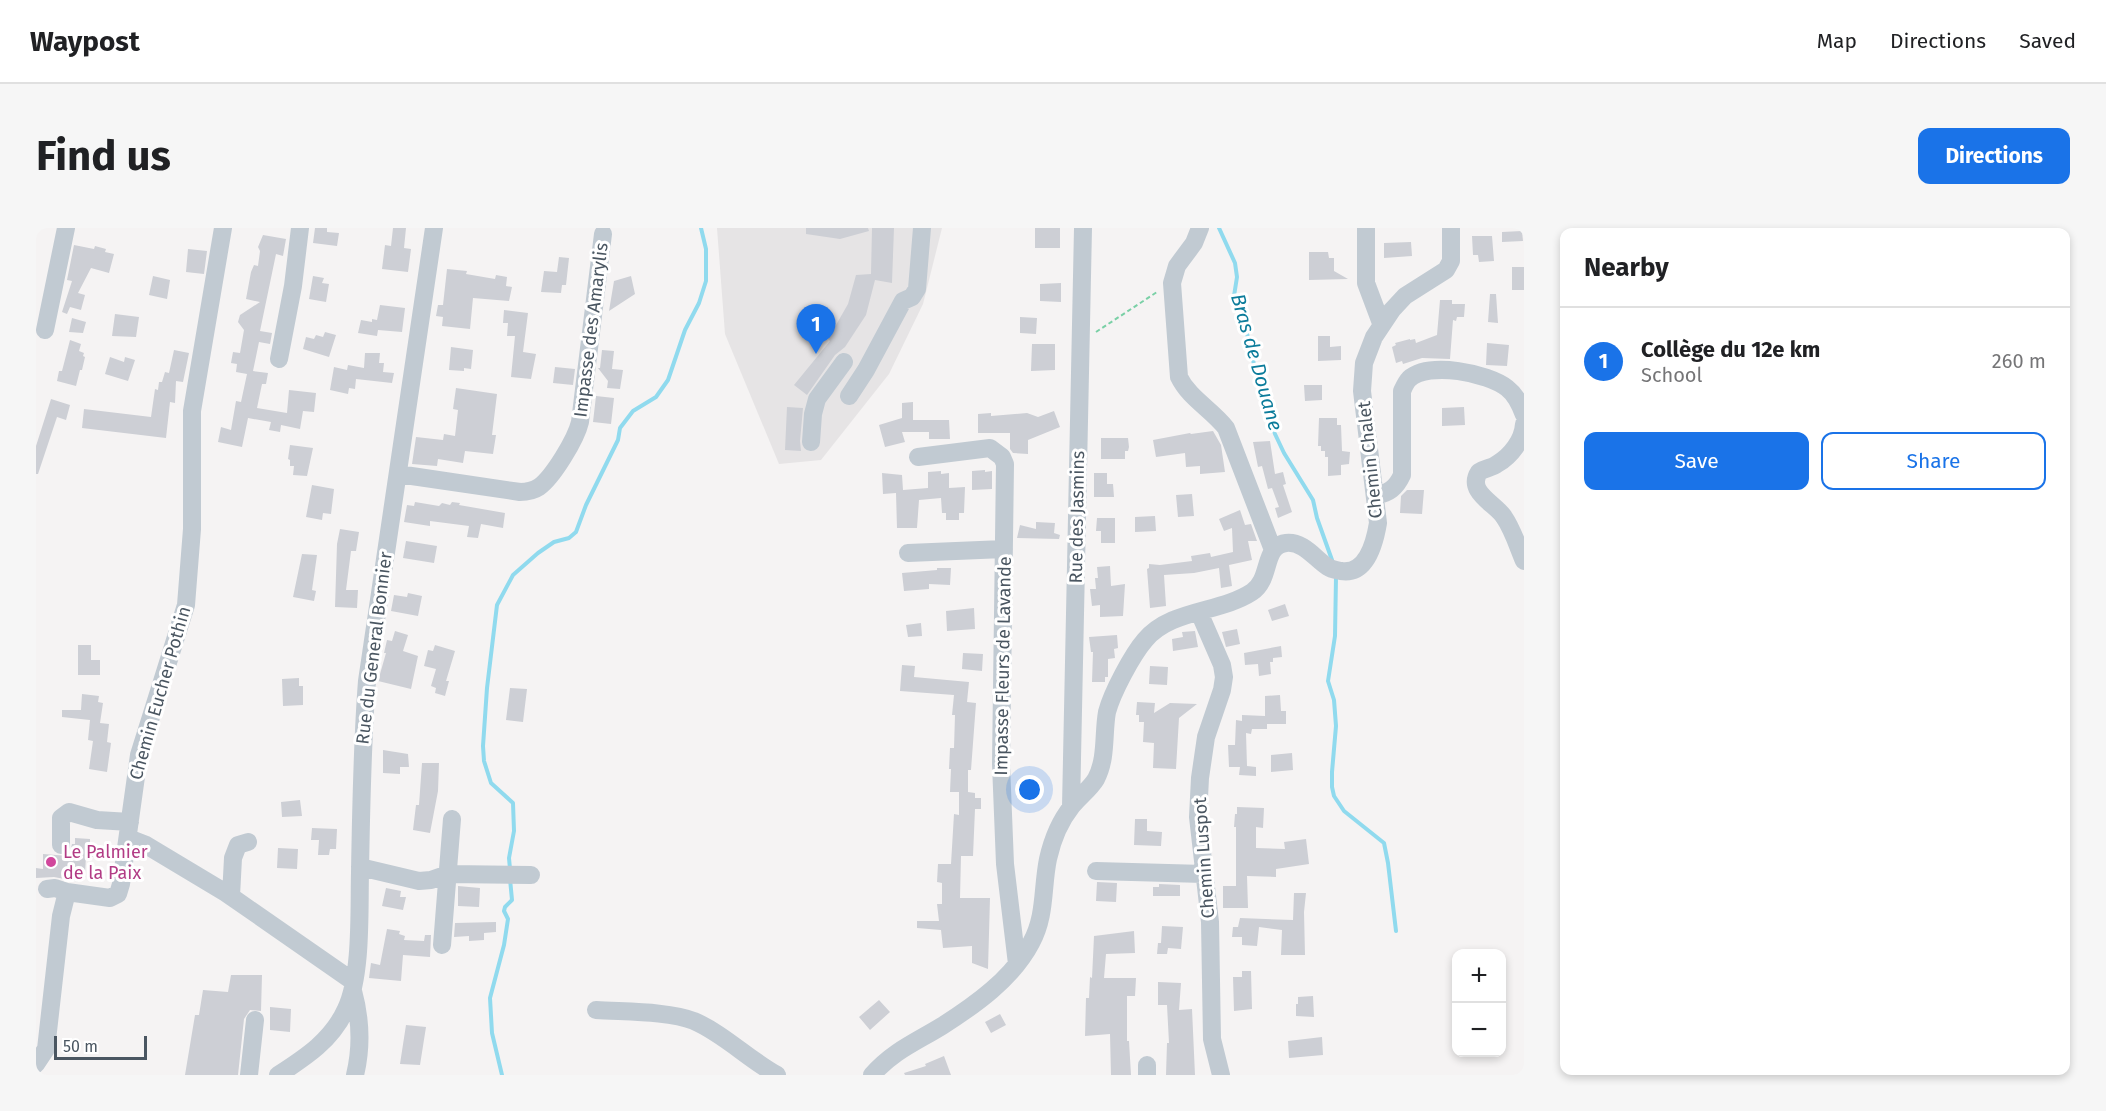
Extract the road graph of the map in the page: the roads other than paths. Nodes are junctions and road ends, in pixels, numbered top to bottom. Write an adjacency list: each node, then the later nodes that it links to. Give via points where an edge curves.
1 (66, 228): 12 (street)
2 (223, 228): 27 (street, Chemin Eucher Pothin, via 192,411 192,529 186,605 139,755)
3 (300, 228): 13 (street)
4 (434, 228): 18 (street, Rue du General Bonnier)
5 (922, 228): 16 (street, via 917,289 903,301 853,390 841,367 817,399)
6 (1083, 228): 25 (street, Rue des Jasmins)
7 (1200, 228): 21 (street, via 1177,266 1172,283 1179,377 1192,396 1226,428)
8 (1366, 228): 11 (street, via 1365,283)
9 (1451, 228): 11 (street, Chemin Chalet, via 1451,261 1446,270 1405,296)
10 (603, 234): 18 (street, Impasse des Amarylis, via 580,422 572,444 542,484 532,491 520,492)
11 (1381, 323): 19 (street, Chemin Chalet, via 1364,363 1362,391)
12 (45, 330)
13 (279, 358)
14 (1524, 415): 19 (street, via 1519,401 1495,380 1480,374 1431,370 1419,373 1408,380 1402,391 1402,475 1392,489)
15 (1524, 424): 23 (street, via 1517,446 1497,465 1479,472 1476,481 1480,493 1506,521)
16 (811, 442)
17 (918, 457): 20 (street, Impasse Fleurs de Lavande, via 990,448 1002,457)
18 (398, 474): 30 (street, Rue du General Bonnier, via 367,681 361,750)
19 (1375, 495): 21 (street, Chemin Chalet, via 1375,542 1358,567 1347,572 1330,569 1296,544 1285,543)
20 (1004, 549): 22 (street); 39 (street, Impasse Fleurs de Lavande, via 1001,764 1005,864)
21 (1273, 550): 24 (street, via 1265,578 1253,592)
22 (908, 553)
23 (1524, 561)
24 (1198, 612): 25 (street, via 1173,621 1144,641 1107,711 1096,780); 33 (street, Chemin Luspot, via 1224,677 1206,738 1200,778 1198,817)
25 (1071, 807): 39 (street, via 1059,826 1048,860 1038,928)
26 (452, 819): 32 (street)
27 (129, 830): 29 (street, via 69,812 61,818); 36 (street, Chemin Eucher Pothin, via 118,894 110,898); 37 (street)
28 (248, 842): 37 (street, via 238,845 233,858)
29 (61, 845)
30 (360, 867): 32 (street, via 419,881); 40 (street, Rue du General Bonnier)
31 (1096, 871): 33 (street)
32 (448, 874): 34 (street); 38 (street)
33 (1204, 874): 49 (street, Chemin Luspot, via 1210,922 1212,1040)
34 (518, 875)
35 (48, 890): 36 (street)
36 (67, 892): 43 (street, via 46,1048)
37 (231, 896): 40 (street)
38 (442, 945)
39 (1017, 964): 48 (street, via 978,1002 886,1059)
40 (353, 987): 45 (street, Rue du General Bonnier, via 337,1026 309,1055); 46 (street, via 361,1034)
41 (596, 1010): 47 (street, via 693,1021)
42 (255, 1020): 44 (street)
43 (36, 1064)
44 (249, 1075)
45 (278, 1075)
46 (355, 1075)
47 (777, 1075)
48 (872, 1075)
49 (1221, 1075)

